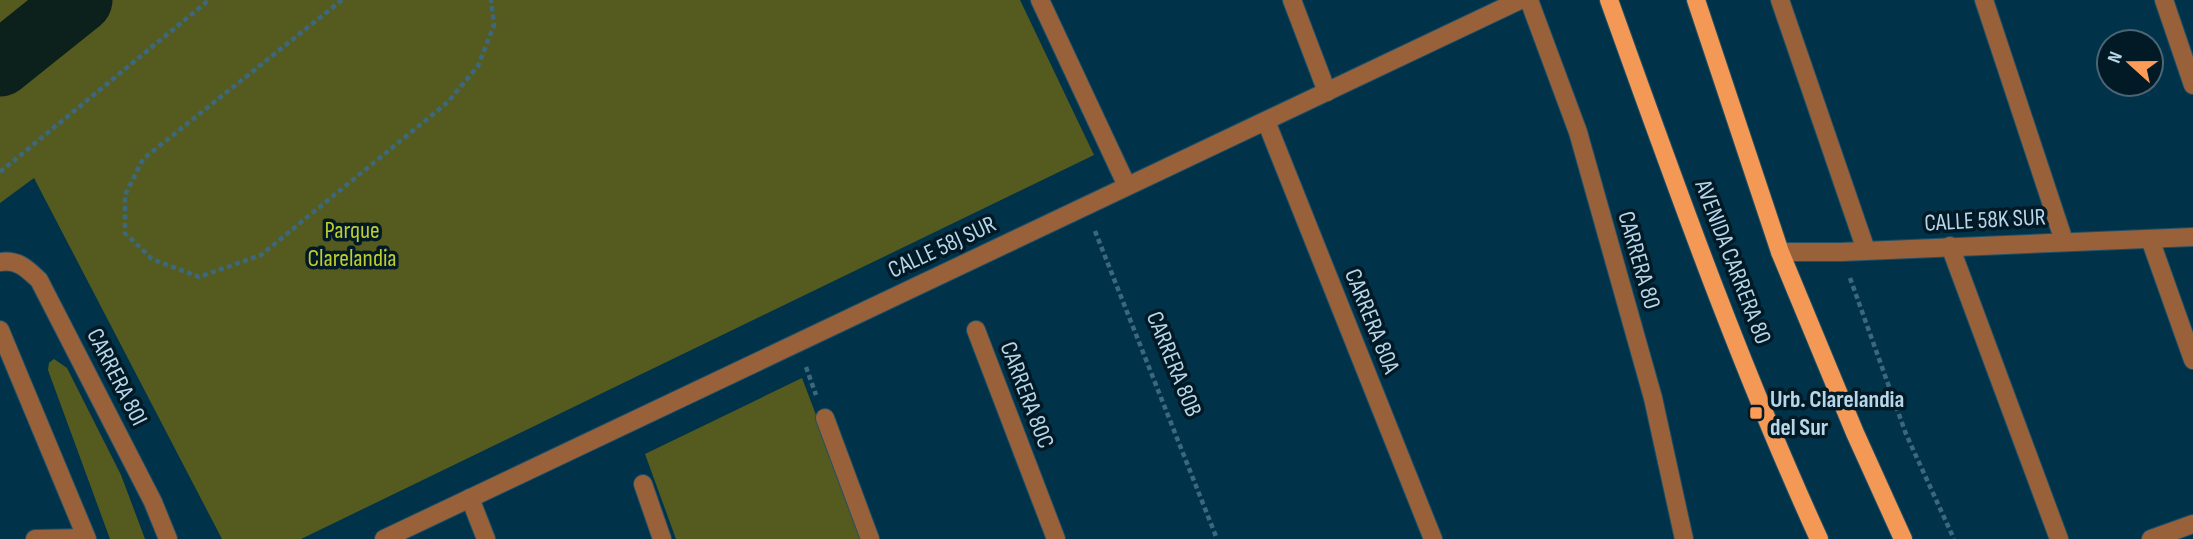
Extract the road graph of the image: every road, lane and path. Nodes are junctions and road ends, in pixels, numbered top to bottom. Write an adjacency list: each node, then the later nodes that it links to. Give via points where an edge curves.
1 (208, 0): 16 (path)
2 (342, 0): 3 (path, via 143,159 125,195 125,233 152,259 199,278 261,254 448,102 478,66 494,25)
3 (491, 0)
4 (1040, 0): 17 (street)
5 (1292, 0): 14 (street)
6 (1520, 0): 14 (street, CALLE 58J SUR)
7 (1529, 0): 44 (street, CARRERA 80, via 1582,145 1653,398)
8 (1609, 0): 45 (main road, AVENIDA CARRERA 80, via 1752,381)
9 (1696, 0): 24 (main road, AVENIDA CARRERA 80)
10 (1780, 0): 23 (street)
11 (1984, 0): 21 (street)
12 (2164, 0): 13 (street)
13 (2193, 85)
14 (1327, 92): 15 (street, CALLE 58J SUR)
15 (1266, 121): 17 (street, CALLE 58J SUR); 43 (street, CARRERA 80A)
16 (0, 172)
17 (1128, 186): 18 (street, CALLE 58J SUR)
18 (1085, 206): 28 (street, CALLE 58J SUR); 42 (path, CARRERA 80B)
19 (2193, 237): 20 (street, CALLE 58K SUR)
20 (2150, 239): 21 (street, CALLE 58K SUR); 29 (street)
21 (2064, 242): 22 (street, CALLE 58K SUR)
22 (1950, 247): 23 (street, CALLE 58K SUR); 47 (street)
23 (1866, 250): 24 (street, CALLE 58K SUR)
24 (1780, 252): 46 (main road, AVENIDA CARRERA 80)
25 (0, 262): 36 (street, CARRERA 80I, via 22,264 39,280)
26 (0, 330): 35 (street)
27 (976, 330): 41 (street, CARRERA 80C)
28 (797, 343): 30 (path); 32 (street, CALLE 58J SUR)
29 (2193, 360)
30 (825, 418): 40 (street)
31 (643, 484): 39 (street)
32 (470, 498): 37 (street, CALLE 58J SUR); 38 (street)
33 (2193, 524): 48 (street)
34 (35, 539): 35 (street)
35 (87, 539)
36 (168, 539)
37 (384, 539)
38 (486, 539)
39 (662, 539)
40 (870, 539)
41 (1056, 539)
42 (1217, 539)
43 (1433, 539)
44 (1684, 539)
45 (1819, 539)
46 (1903, 539)
47 (2059, 539)
48 (2151, 539)

